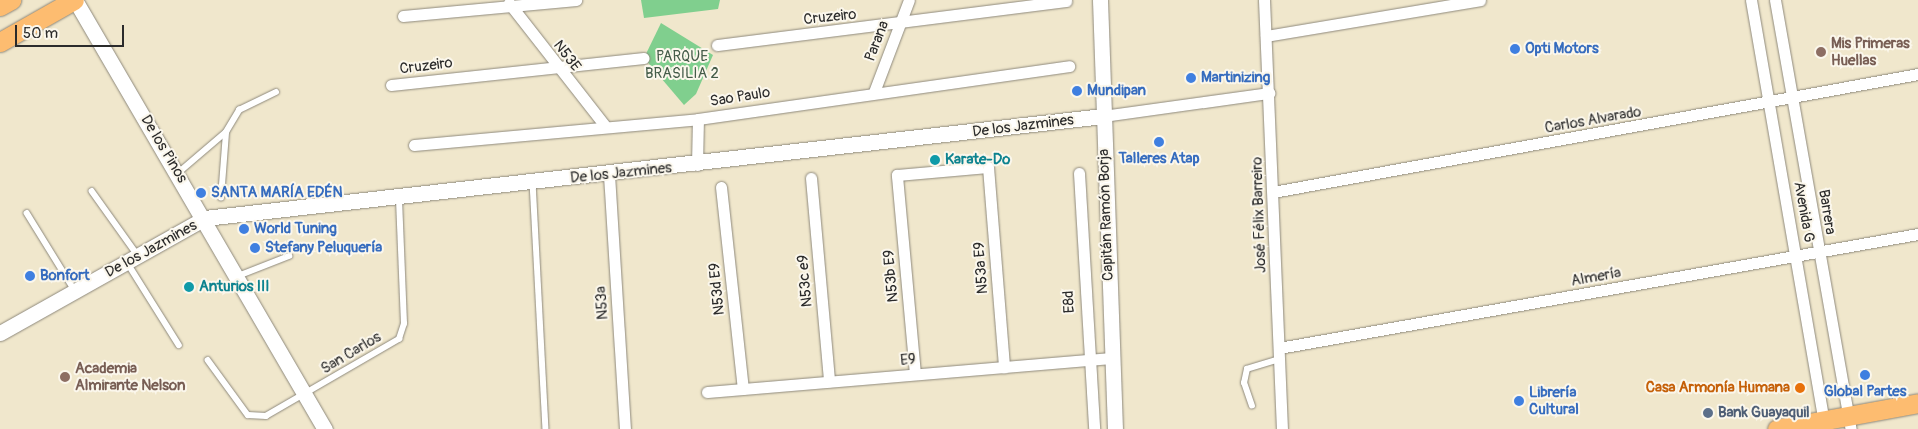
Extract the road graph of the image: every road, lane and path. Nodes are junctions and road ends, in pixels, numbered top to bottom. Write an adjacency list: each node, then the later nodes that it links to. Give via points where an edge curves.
1 (11, 0): 12 (main road)
2 (74, 0): 16 (main road); 34 (street, De los Pinos)
3 (576, 0): 11 (street)
4 (910, 0): 14 (street, Parana)
5 (1100, 0): 28 (street, Capitán Ramón Borja)
6 (1264, 0): 15 (street, José Félix Barreiro)
7 (1480, 0): 15 (street)
8 (1751, 0): 27 (street, Avenida G)
9 (1775, 0): 26 (street, Barrera)
10 (1066, 1): 14 (street, Cruzeiro)
11 (510, 3): 13 (street); 19 (street, N53E)
12 (0, 6)
13 (403, 16)
14 (899, 25): 17 (street, Cruzeiro); 24 (street, Parana)
15 (1266, 36): 25 (street, José Félix Barreiro)
16 (0, 42)
17 (717, 45)
18 (644, 58): 19 (street, Cruzeiro)
19 (555, 65): 22 (street, Cruzeiro); 30 (street, N53E)
20 (1069, 66): 24 (street, Sao Paulo)
21 (1918, 74): 26 (street, Carlos Alvarado)
22 (391, 85)
23 (276, 92): 31 (lane, via 239,110)
24 (874, 92): 29 (street, Sao Paulo)
25 (1269, 92): 28 (street, De los Jazmines); 42 (street, José Félix Barreiro)
26 (1793, 96): 27 (street, Carlos Alvarado); 48 (street, Barrera)
27 (1769, 101): 42 (street, Carlos Alvarado); 50 (street, Avenida G)
28 (1103, 116): 33 (street, De los Jazmines); 57 (street, Capitán Ramón Borja)
29 (698, 119): 30 (street, Sao Paulo); 33 (street)
30 (606, 127): 32 (street, Sao Paulo)
31 (226, 132): 34 (lane); 44 (lane)
32 (414, 145)
33 (697, 165): 36 (street, De los Jazmines)
34 (178, 173): 46 (street, De los Pinos)
35 (1079, 173): 59 (street, E8d)
36 (609, 175): 39 (street, De los Jazmines); 72 (street, N53a)
37 (897, 175): 60 (street, N53a E9, via 988,167); 61 (street, N53b E9)
38 (811, 178): 62 (street, N53c e9)
39 (533, 181): 43 (street, De los Jazmines); 71 (lane)
40 (721, 187): 63 (street, N53d E9)
41 (92, 191): 51 (lane)
42 (1273, 192): 56 (street, José Félix Barreiro)
43 (399, 197): 46 (street, De los Jazmines); 65 (lane, San Carlos, via 403,332)
44 (220, 198)
45 (27, 213): 53 (lane)
46 (205, 218): 51 (street, De los Jazmines); 52 (street, De los Pinos)
47 (1918, 234): 48 (street, Almería)
48 (1819, 253): 50 (street, Almería); 68 (street, Barrera)
49 (289, 256): 52 (lane)
50 (1797, 256): 56 (street, Almería); 69 (street, Avenida G)
51 (133, 259): 53 (street, De los Jazmines); 55 (lane)
52 (238, 276): 65 (street, De los Pinos)
53 (75, 291): 54 (street, De los Jazmines)
54 (0, 333)
55 (178, 345)
56 (1279, 354): 67 (lane, via 1247,369 1244,383); 75 (street, José Félix Barreiro)
57 (1112, 358): 59 (street, E9); 74 (street, Capitán Ramón Borja)
58 (208, 360): 65 (lane, San Carlos, via 248,415 266,416)
59 (1087, 360): 60 (street, E9); 73 (street, E8d)
60 (1004, 367): 61 (street, E9)
61 (914, 374): 62 (street, E9)
62 (830, 381): 63 (street, E9)
63 (743, 389): 64 (street, E9)
64 (707, 392)
65 (305, 394): 70 (street, De los Pinos)
66 (1918, 403): 68 (main road)
67 (1252, 406)
68 (1850, 422): 69 (main road)
69 (1824, 425): 76 (main road)
70 (325, 429)
71 (546, 429)
72 (625, 429)
73 (1094, 429)
74 (1115, 429)
75 (1282, 429)
76 (1777, 429)

